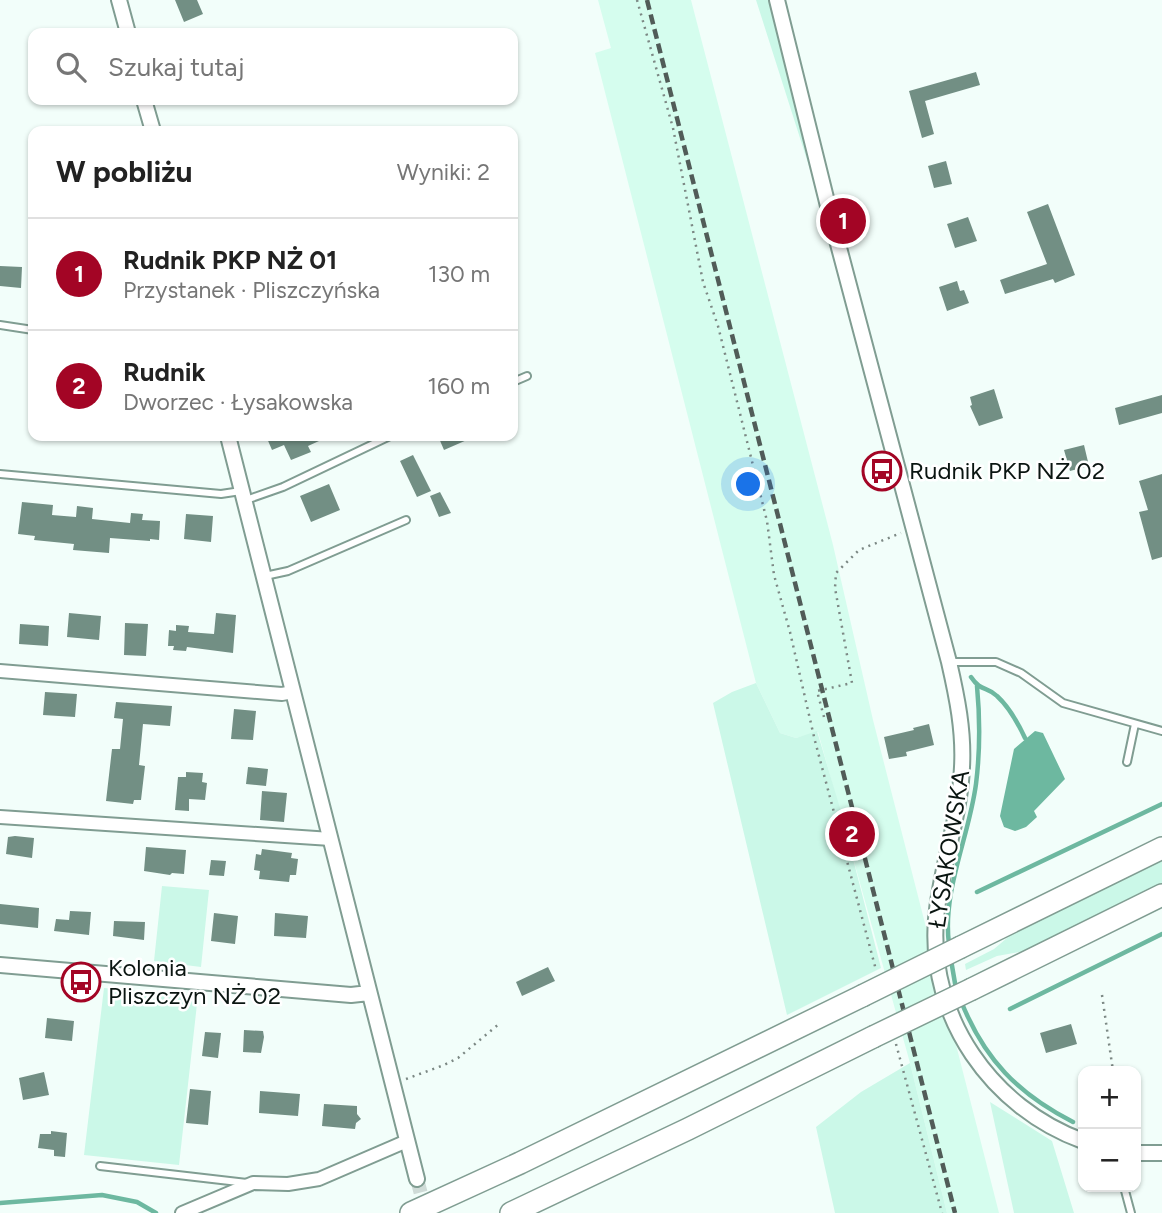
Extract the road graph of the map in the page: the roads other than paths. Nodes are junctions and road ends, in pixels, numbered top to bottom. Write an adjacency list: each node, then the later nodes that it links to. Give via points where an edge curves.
1 (119, 0): 3 (street)
2 (777, 0): 16 (street, ŁYSAKOWSKA)
3 (127, 28)
4 (145, 105): 5 (street)
5 (152, 126)
6 (0, 325): 7 (lane)
7 (28, 329)
8 (527, 376): 9 (lane)
9 (518, 380)
10 (229, 441): 13 (street)
11 (380, 441): 13 (lane, via 283,487)
12 (0, 474): 13 (lane)
13 (243, 496): 15 (street)
14 (406, 520): 15 (lane, via 288,571)
15 (263, 576): 18 (street)
16 (949, 662): 19 (lane, via 996,662 1021,673 1063,703); 28 (street, ŁYSAKOWSKA, via 960,713 962,766 936,917 941,985 964,1043 988,1078 1029,1114)
17 (0, 671): 18 (street)
18 (293, 692): 23 (street)
19 (1135, 724): 20 (lane); 21 (lane)
20 (1162, 731)
21 (1128, 762)
22 (0, 817): 23 (street)
23 (331, 839): 27 (street)
24 (1162, 848): 37 (highway, bridge)
25 (1162, 895): 38 (highway, bridge, via 884,1037)
26 (0, 965): 27 (street, via 341,995)
27 (369, 993): 29 (street)
28 (1078, 1140)
29 (407, 1141): 33 (street); 34 (street, via 319,1179)
30 (1141, 1153): 31 (street)
31 (1162, 1153)
32 (100, 1166): 34 (lane)
33 (417, 1179)
34 (253, 1183): 36 (street)
35 (1125, 1192): 39 (lane)
36 (181, 1213)
37 (411, 1213)
38 (512, 1213)
39 (1130, 1213)

